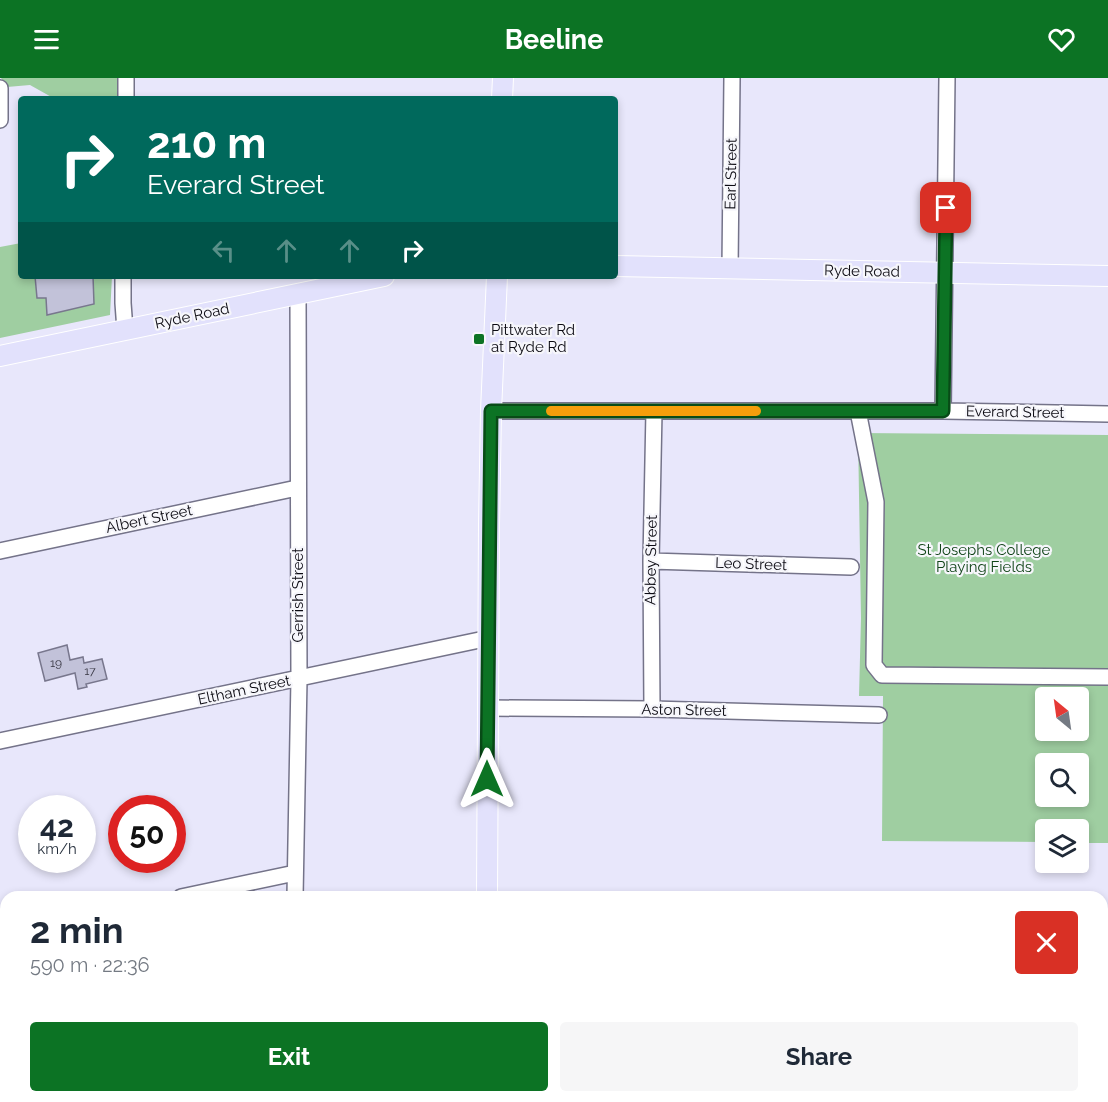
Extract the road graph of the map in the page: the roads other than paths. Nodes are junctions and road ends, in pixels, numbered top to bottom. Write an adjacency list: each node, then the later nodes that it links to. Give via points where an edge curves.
1 (126, 78): 6 (street)
2 (503, 78): 7 (main road)
3 (732, 78): 10 (street, Earl Street)
4 (946, 78): 11 (street)
5 (0, 88): 8 (street)
6 (126, 96)
7 (502, 96)
8 (0, 120)
9 (618, 266): 10 (main road, Ryde Road)
10 (730, 269): 11 (main road, Ryde Road)
11 (946, 272): 12 (main road, Ryde Road); 22 (street)
12 (1108, 276)
13 (123, 279): 17 (street)
14 (370, 279): 16 (main road, Ryde Road)
15 (497, 279): 19 (main road)
16 (298, 294): 17 (main road, Ryde Road); 24 (street, Gerrish Street)
17 (125, 330): 18 (main road, Ryde Road)
18 (0, 356)
19 (491, 411): 20 (street, Everard Street); 28 (main road)
20 (654, 411): 21 (street, Everard Street); 26 (street, Abbey Street)
21 (858, 411): 22 (street, Everard Street); 29 (street, via 876,502 874,665 882,675)
22 (943, 411): 23 (street, Everard Street)
23 (1108, 414)
24 (297, 488): 25 (street, Albert Street); 30 (street, Gerrish Street)
25 (0, 551)
26 (651, 561): 27 (street, Leo Street); 32 (street, Abbey Street)
27 (851, 567)
28 (489, 638): 30 (street, Eltham Street); 31 (main road)
29 (1108, 677)
30 (298, 679): 34 (street, Eltham Street); 35 (street, Gerrish Street)
31 (488, 708): 32 (street, Aston Street); 38 (main road)
32 (652, 709): 33 (street, Aston Street)
33 (879, 714)
34 (0, 741)
35 (295, 873): 36 (street); 37 (street, Gerrish Street)
36 (210, 891)
37 (295, 891)
38 (487, 891)

